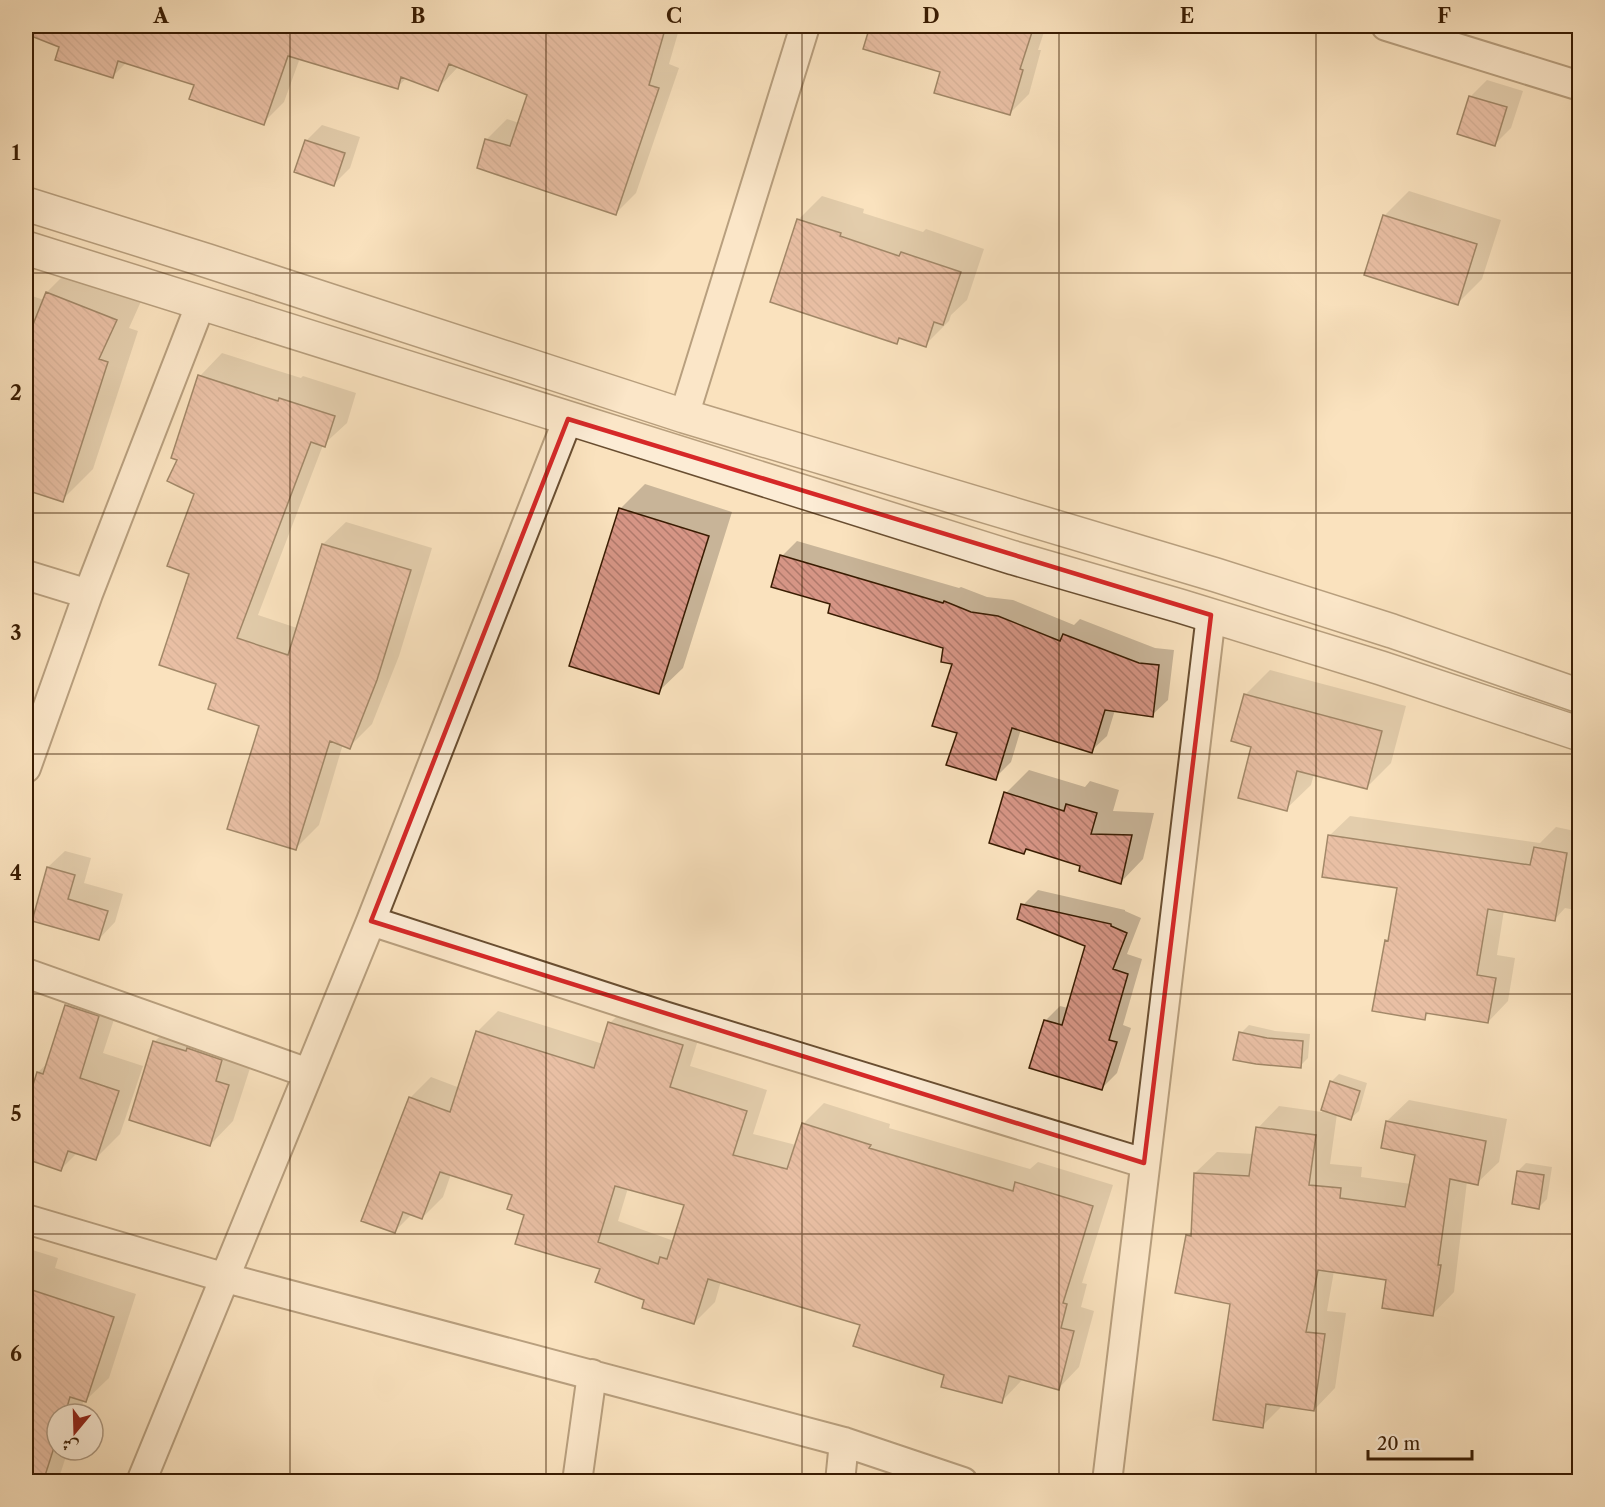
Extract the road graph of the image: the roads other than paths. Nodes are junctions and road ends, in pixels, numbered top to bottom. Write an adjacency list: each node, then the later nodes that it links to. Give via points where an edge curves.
1 (805, 26): 7 (street)
2 (1386, 26): 3 (street)
3 (1580, 86)
4 (26, 204): 7 (street)
5 (26, 248): 6 (street)
6 (201, 303): 8 (street); 10 (street)
7 (684, 416): 12 (street, via 1216,575)
8 (568, 419): 11 (street); 15 (street)
9 (26, 575): 10 (street)
10 (88, 594): 14 (street)
11 (1211, 615): 13 (street); 18 (street)
12 (1580, 696)
13 (1580, 734)
14 (26, 768)
15 (371, 921): 17 (street); 18 (street, via 664,1016)
16 (26, 973): 17 (street)
17 (308, 1073): 20 (street)
18 (1144, 1163): 27 (street)
19 (26, 1219): 20 (street)
20 (226, 1278): 21 (street); 23 (street)
21 (592, 1374): 22 (street); 24 (street)
22 (844, 1442): 25 (street); 26 (street)
23 (141, 1482)
24 (577, 1482)
25 (840, 1482)
26 (963, 1482)
27 (1107, 1482)

